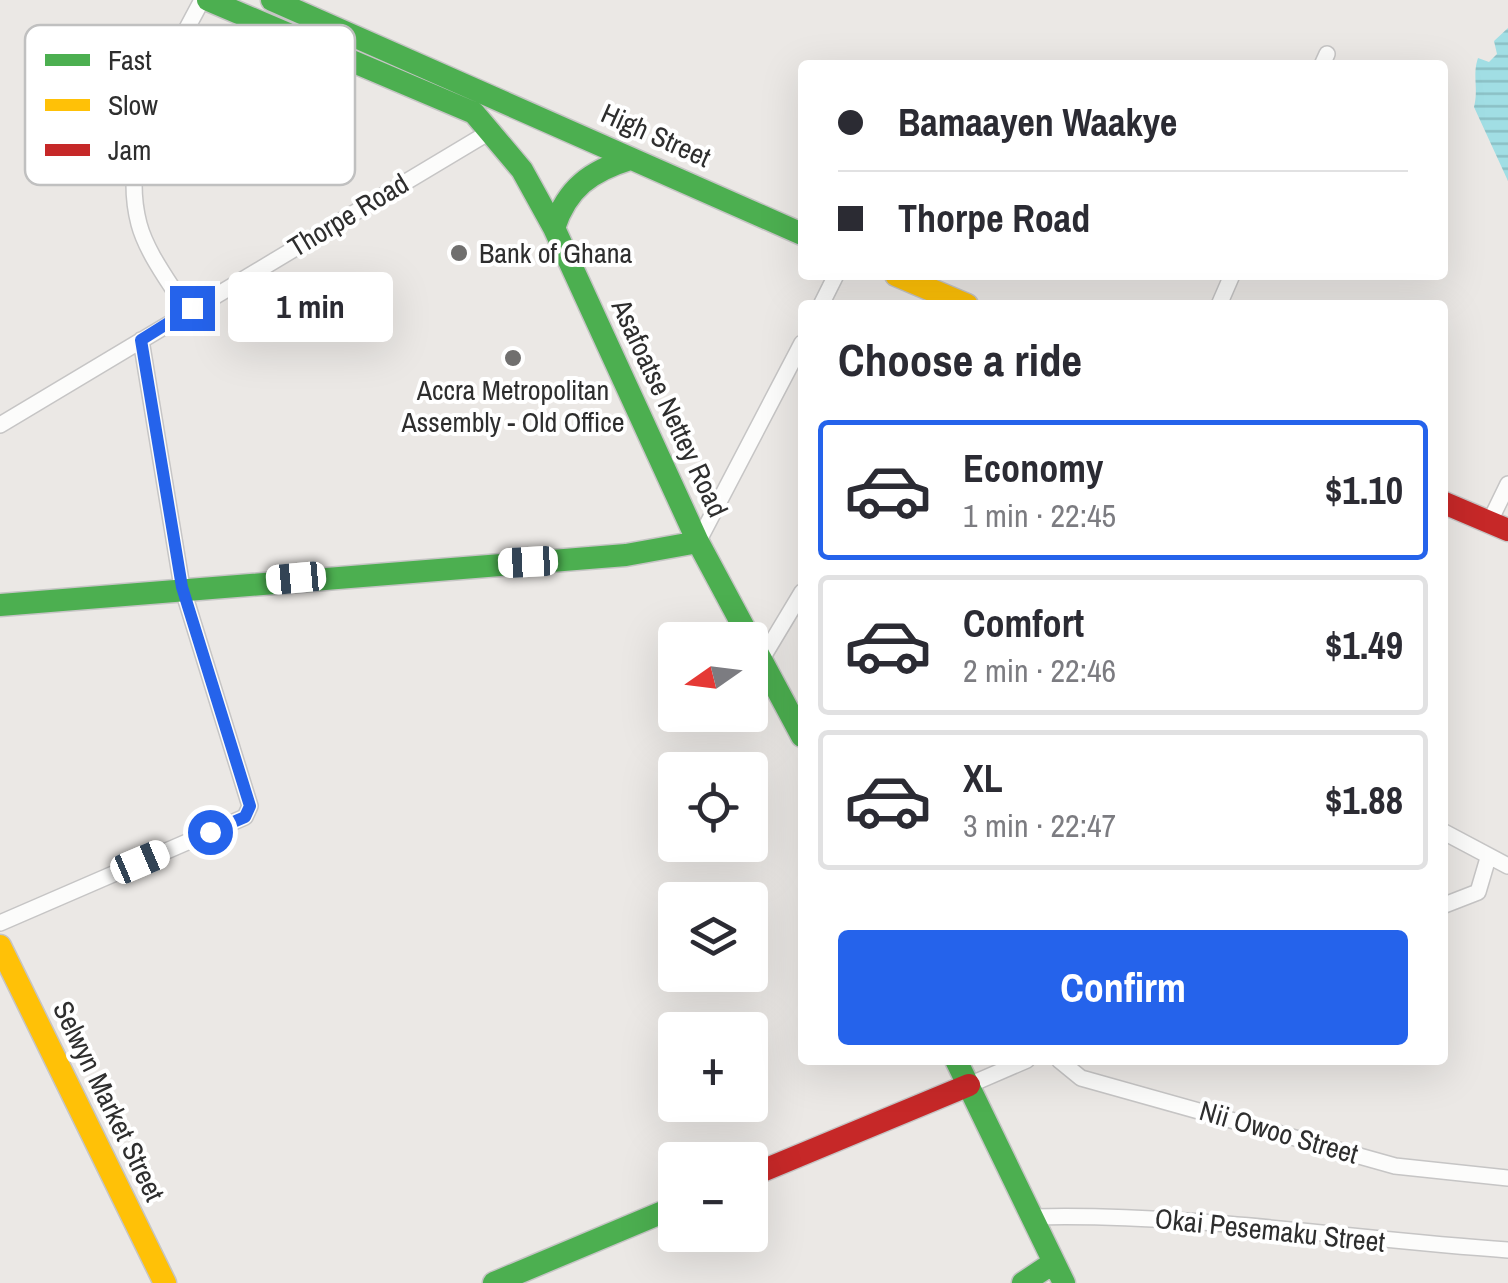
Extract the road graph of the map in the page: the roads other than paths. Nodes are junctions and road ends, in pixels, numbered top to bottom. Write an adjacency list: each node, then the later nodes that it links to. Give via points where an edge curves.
1 (205, 0): 3 (street); 4 (main road)
2 (276, 1): 5 (main road, High Street)
3 (191, 25)
4 (265, 25)
5 (333, 25)
6 (355, 34): 8 (main road, High Street)
7 (355, 63): 9 (main road)
8 (486, 89): 9 (main road); 11 (main road, High Street)
9 (474, 113): 10 (main road, Asafoatse Nettey Road)
10 (491, 130): 13 (main road, Asafoatse Nettey Road); 17 (street, Thorpe Road)
11 (630, 159): 13 (main road, via 583,176); 14 (main road, High Street)
12 (137, 185): 17 (street, via 140,226)
13 (554, 228): 24 (main road, Asafoatse Nettey Road)
14 (798, 232)
15 (905, 280): 16 (main road)
16 (939, 300)
17 (187, 311): 18 (street, Thorpe Road)
18 (141, 340): 20 (street, Thorpe Road); 25 (street)
19 (798, 351): 24 (street)
20 (0, 425)
21 (1508, 484): 23 (street)
22 (1448, 504): 23 (main road)
23 (1499, 525)
24 (698, 542): 25 (main road, via 626,555); 28 (main road, Asafoatse Nettey Road)
25 (182, 587): 27 (main road); 36 (street, via 248,812)
26 (798, 599): 29 (street)
27 (0, 605)
28 (743, 622)
29 (768, 649)
30 (768, 667): 31 (main road, Asafoatse Nettey Road)
31 (798, 728)
32 (1448, 835): 33 (street)
33 (1488, 858): 34 (street); 35 (street, via 1478,892)
34 (1508, 866)
35 (1448, 904)
36 (0, 923)
37 (0, 946): 47 (main road, Selwyn Market Street)
38 (993, 1065): 40 (street)
39 (1065, 1065): 42 (street, Nii Owoo Street, via 1081,1078 1394,1166)
40 (965, 1069): 41 (main road, via 902,1114); 44 (main road)
41 (768, 1169)
42 (1508, 1178)
43 (658, 1214): 48 (main road)
44 (1032, 1217): 45 (street, Okai Pesemaku Street, via 1173,1217); 46 (main road)
45 (1508, 1250)
46 (1058, 1273): 49 (main road)
47 (165, 1283)
48 (494, 1283)
49 (1023, 1283)

